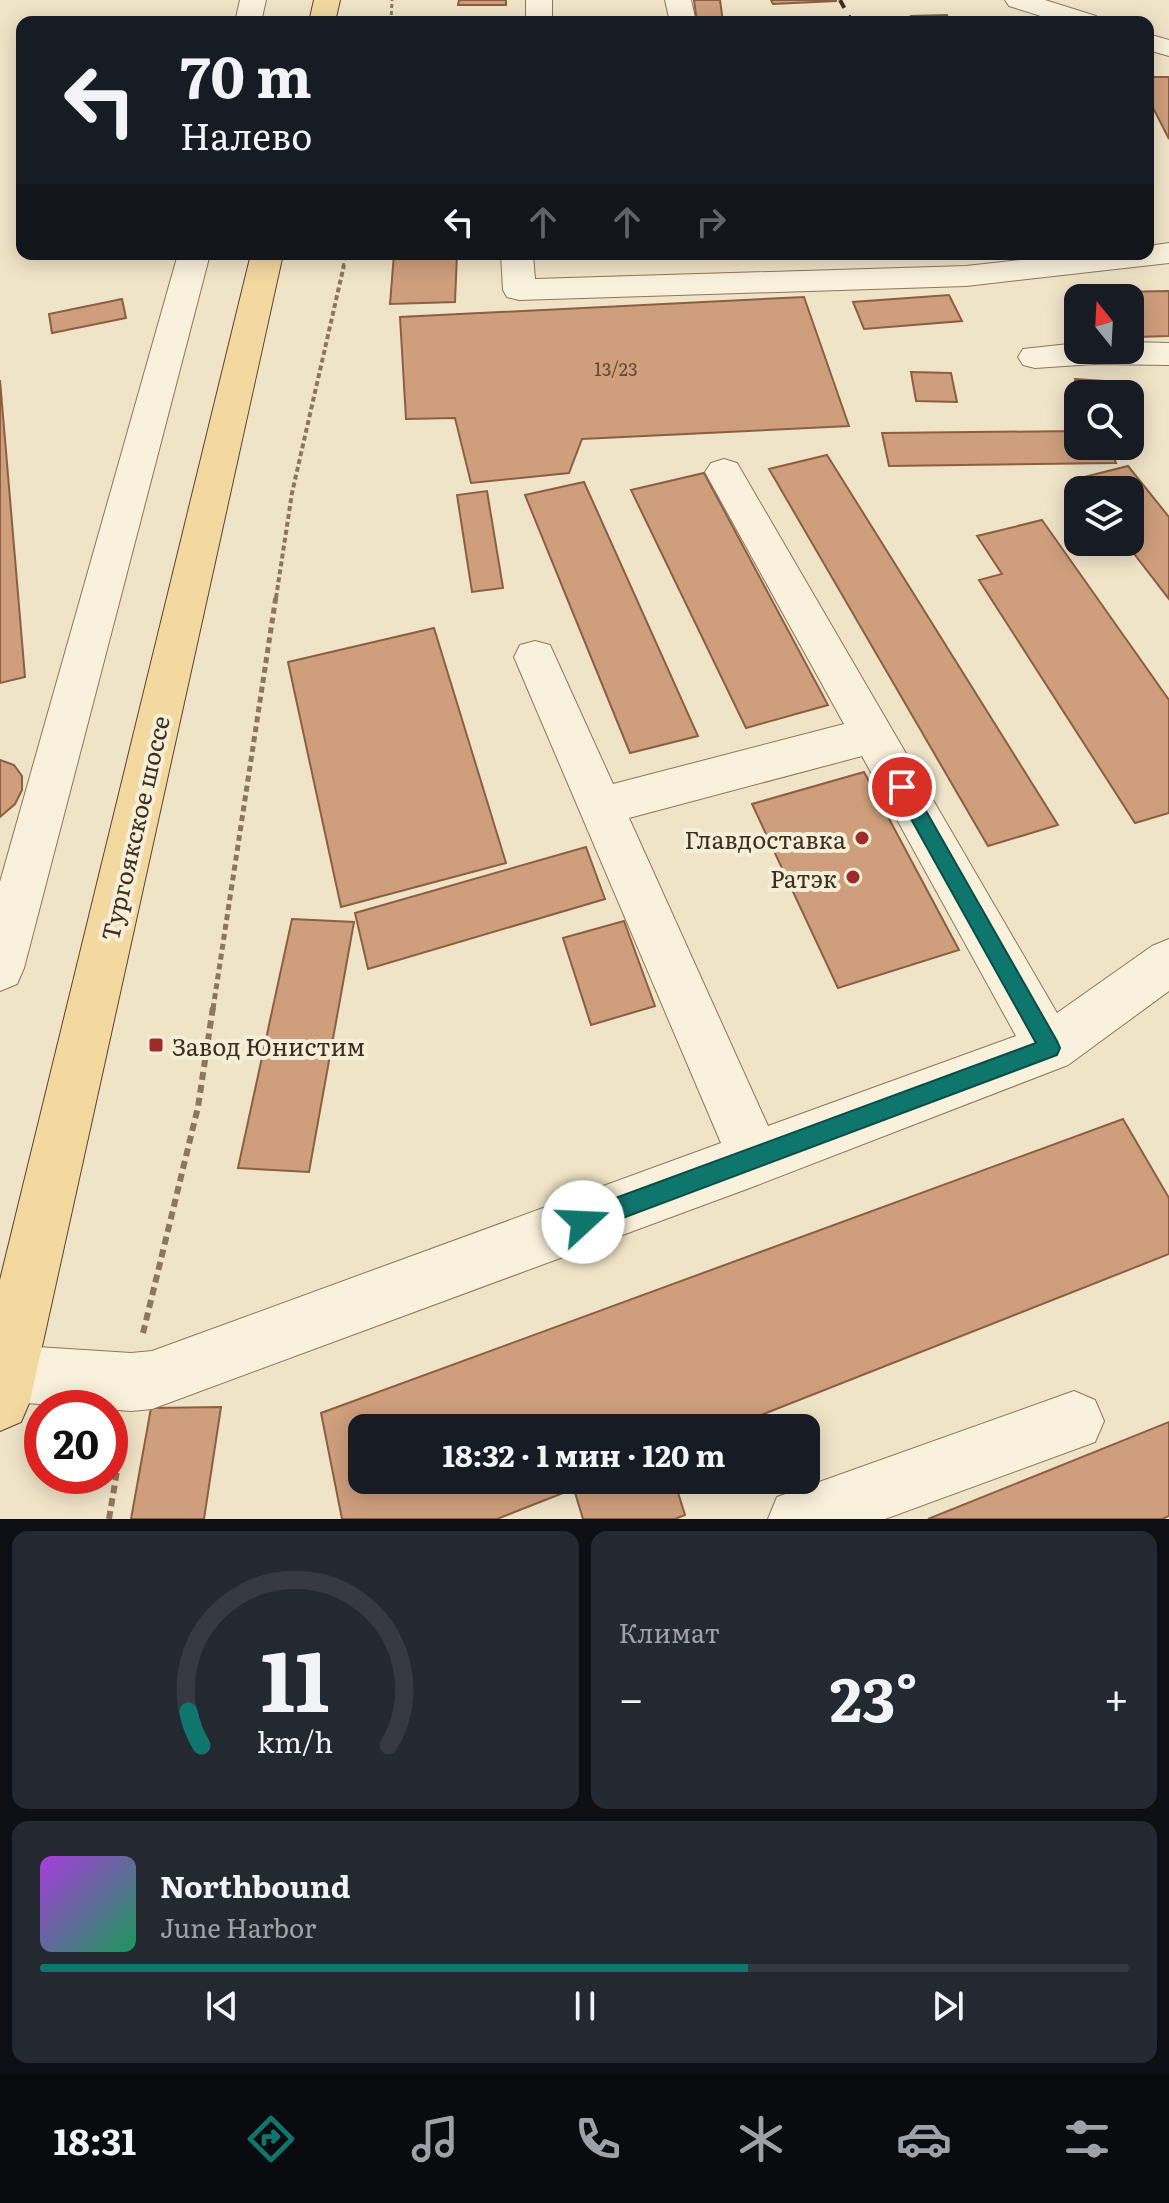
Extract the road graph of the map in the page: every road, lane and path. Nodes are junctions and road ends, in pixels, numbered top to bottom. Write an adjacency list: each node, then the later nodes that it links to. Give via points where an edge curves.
1 (1018, 0): 2 (lane)
2 (1068, 16)
3 (192, 260): 15 (lane)
4 (266, 260): 19 (main road, Тургоякское шоссе)
5 (345, 260): 18 (path, via 292,493 198,1107)
6 (517, 260): 7 (lane, via 519,290 966,276)
7 (1107, 260)
8 (1169, 354): 9 (lane)
9 (1035, 357)
10 (724, 472): 12 (lane)
11 (535, 657): 13 (lane)
12 (873, 735): 13 (lane); 16 (lane)
13 (601, 806): 17 (lane)
14 (1169, 962): 16 (lane)
15 (0, 968)
16 (1050, 1048): 17 (lane)
17 (755, 1159): 18 (lane, via 152,1380)
18 (131, 1382): 19 (lane); 21 (path)
19 (3, 1388)
20 (1074, 1421): 22 (lane)
21 (109, 1519)
22 (799, 1519)

